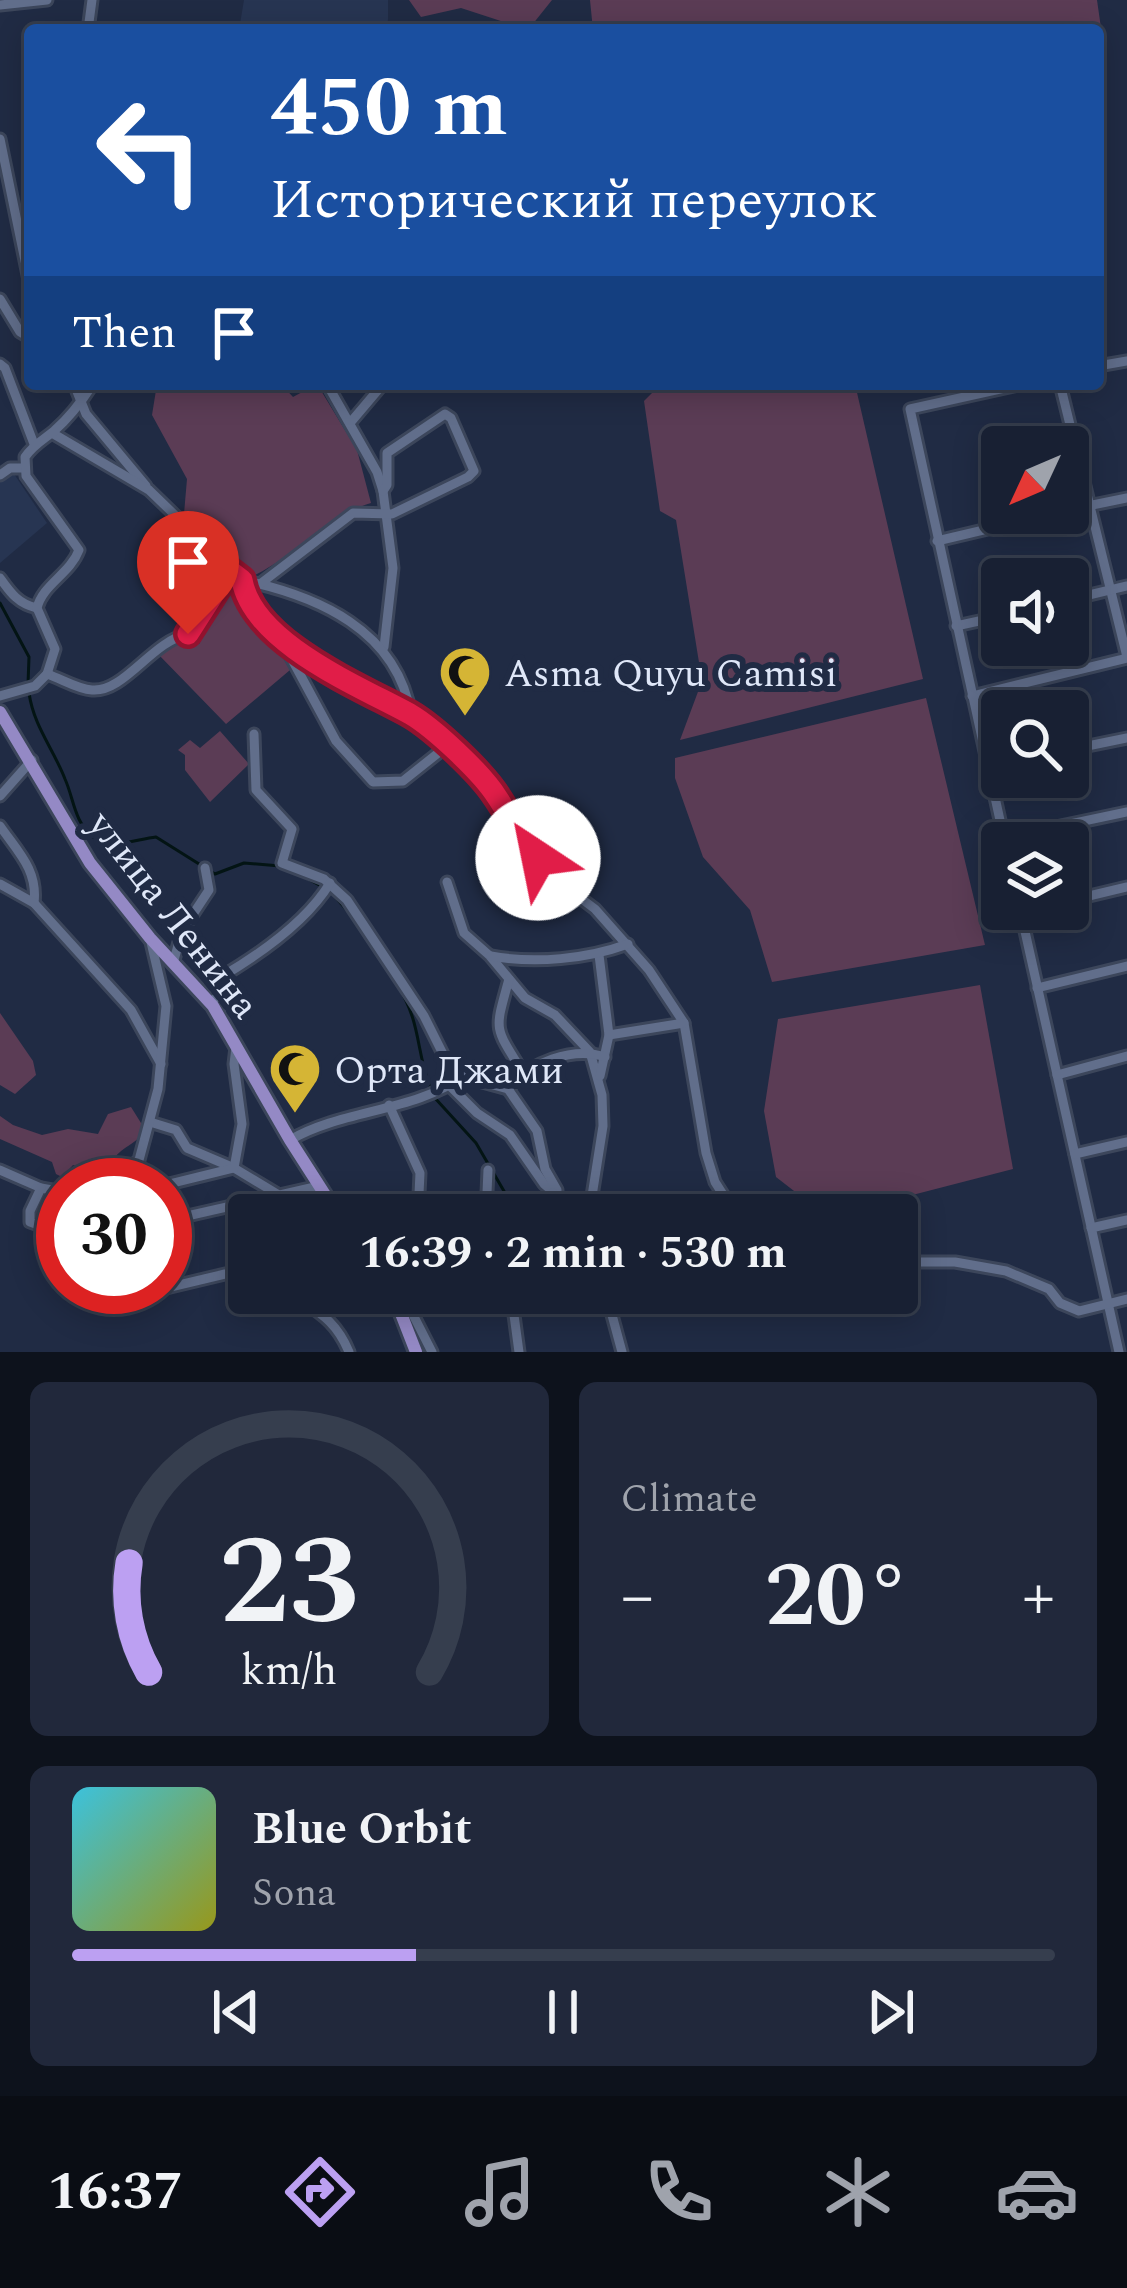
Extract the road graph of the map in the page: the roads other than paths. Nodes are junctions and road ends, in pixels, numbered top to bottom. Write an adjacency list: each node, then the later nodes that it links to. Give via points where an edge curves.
1 (47, 0): 2 (street)
2 (0, 5)
3 (0, 139): 4 (street)
4 (24, 256)
5 (0, 298): 6 (street)
6 (24, 334)
7 (0, 364): 17 (street)
8 (76, 390): 14 (street)
9 (89, 390): 14 (street)
10 (331, 390): 15 (street)
11 (378, 390): 15 (street)
12 (997, 390): 26 (street, via 910,409)
13 (1062, 390): 23 (street)
14 (80, 405): 16 (street); 20 (street)
15 (350, 423): 21 (street)
16 (52, 433): 17 (street); 20 (street)
17 (34, 443): 18 (street)
18 (24, 468): 19 (street); 34 (street, via 79,550)
19 (0, 475)
20 (149, 490): 27 (street)
21 (383, 491): 24 (street); 24 (street, via 387,453 445,414 451,418 474,471)
22 (1127, 498): 23 (street)
23 (1091, 504): 32 (street)
24 (383, 515): 30 (street, via 352,513); 38 (street, via 393,568)
25 (981, 531): 26 (street)
26 (937, 541): 36 (street)
27 (229, 570): 29 (street); 40 (street, via 188,634 170,638 106,690)
28 (0, 578): 34 (street)
29 (242, 580): 30 (street); 37 (street, via 245,597)
30 (260, 584): 38 (street, via 322,606)
31 (1127, 586): 32 (street)
32 (1110, 590): 33 (street); 39 (street)
33 (1089, 595)
34 (37, 608): 40 (street, via 55,649)
35 (981, 621): 36 (street)
36 (956, 626): 42 (street)
37 (282, 641): 44 (street); 48 (street, via 336,741 373,782 403,781)
38 (384, 647): 44 (street)
39 (1127, 658): 42 (street)
40 (47, 674): 41 (street)
41 (0, 696)
42 (972, 696): 46 (street)
43 (0, 712): 50 (main road, улица Ленина)
44 (411, 715): 48 (street)
45 (254, 734): 58 (street, via 256,790 292,829 282,863)
46 (981, 736)
47 (1127, 738): 49 (street)
48 (447, 746): 64 (street, via 495,793 554,878)
49 (1089, 746)
50 (32, 760): 51 (street); 63 (main road, улица Ленина, via 71,834)
51 (0, 796)
52 (1127, 812): 53 (street)
53 (1085, 822)
54 (0, 826): 61 (street, via 28,863)
55 (206, 870): 67 (street, via 209,890)
56 (447, 881): 66 (street, via 464,934)
57 (0, 884): 61 (street)
58 (327, 887): 71 (street, via 274,940 221,977); 80 (street, via 378,943 450,1068)
59 (1127, 887): 60 (street)
60 (1089, 896)
61 (34, 903): 78 (street, via 131,1010)
62 (1024, 930): 70 (street)
63 (150, 938): 67 (main road, улица Ленина); 78 (street, via 166,1006)
64 (628, 944): 65 (street); 72 (street)
65 (599, 955): 66 (street); 73 (street)
66 (490, 956): 69 (street)
67 (174, 960): 71 (main road, улица Ленина)
68 (1127, 966): 70 (street)
69 (509, 980): 75 (street); 79 (street, via 497,1032)
70 (1037, 988): 81 (street)
71 (210, 1002): 74 (main road, улица Ленина)
72 (684, 1023): 73 (street); 105 (street, via 706,1153)
73 (609, 1034): 77 (street)
74 (236, 1042): 87 (main road, улица Ленина); 91 (street, via 242,1124)
75 (590, 1052): 77 (street); 79 (street); 82 (street)
76 (1127, 1056): 81 (street)
77 (605, 1058): 82 (street)
78 (161, 1064): 86 (street)
79 (522, 1071): 84 (street)
80 (465, 1075): 83 (street); 84 (street)
81 (1057, 1076): 89 (street)
82 (599, 1082): 104 (street, via 603,1126)
83 (450, 1086): 85 (street); 97 (street, via 510,1135)
84 (508, 1089): 103 (street)
85 (389, 1105): 87 (street); 101 (street, via 420,1173)
86 (150, 1122): 90 (street); 91 (street)
87 (290, 1140): 96 (main road, улица Ленина)
88 (1127, 1142): 89 (street)
89 (1075, 1154): 111 (street)
90 (140, 1158)
91 (235, 1168): 94 (street); 98 (street)
92 (0, 1170): 95 (street)
93 (488, 1170): 102 (street)
94 (192, 1178)
95 (36, 1185)
96 (319, 1186): 99 (street); 100 (main road, улица Ленина)
97 (553, 1193)
98 (277, 1194)
99 (283, 1194)
100 (324, 1194)
101 (419, 1194)
102 (486, 1194)
103 (565, 1194)
104 (586, 1194)
105 (722, 1194)
106 (36, 1198): 110 (street)
107 (228, 1207): 108 (street)
108 (192, 1215)
109 (1127, 1220): 111 (street)
110 (36, 1224)
111 (1091, 1228): 116 (street)
112 (918, 1262): 116 (street, via 1006,1271 1049,1288 1079,1312)
113 (228, 1274): 114 (street)
114 (192, 1282)
115 (1127, 1299): 116 (street)
116 (1108, 1304): 127 (street)
117 (327, 1314): 122 (street)
118 (406, 1314): 123 (main road)
119 (411, 1314): 124 (street)
120 (514, 1314): 125 (street)
121 (613, 1314): 126 (street)
122 (349, 1352)
123 (416, 1352)
124 (432, 1352)
125 (519, 1352)
126 (622, 1352)
127 (1119, 1352)

